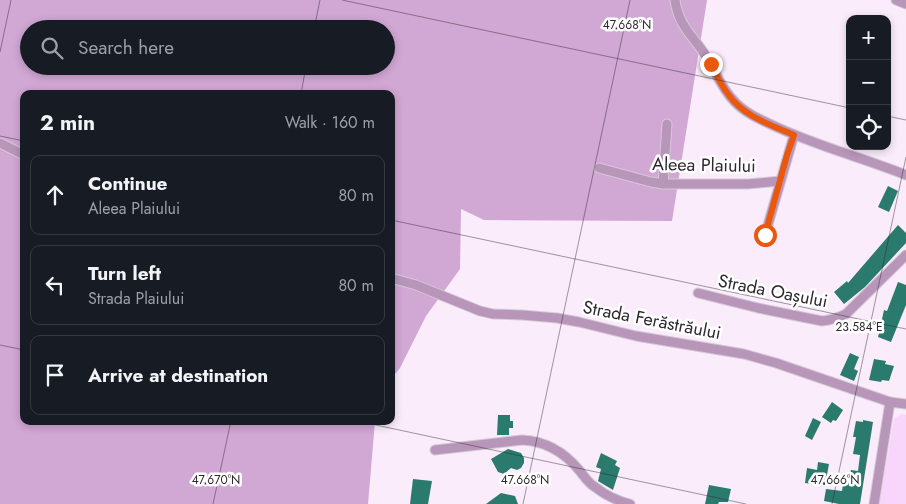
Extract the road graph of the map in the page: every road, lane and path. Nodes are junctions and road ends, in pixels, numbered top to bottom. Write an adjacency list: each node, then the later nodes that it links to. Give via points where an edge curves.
1 (675, 0): 5 (street, via 683,26 733,101 751,115)
2 (896, 0): 3 (street)
3 (906, 4)
4 (667, 124): 11 (street)
5 (794, 135): 9 (street); 10 (street, Aleea Plaiului)
6 (0, 143): 7 (street)
7 (20, 154)
8 (599, 168): 11 (street, Aleea Plaiului)
9 (906, 175)
10 (780, 181): 11 (street, Aleea Plaiului); 12 (street, Aleea Plaiului)
11 (663, 184)
12 (765, 235)
13 (906, 256): 15 (street, Strada Oașului, via 846,314 830,320 758,308)
14 (395, 279): 16 (street, Strada Ferăstrăului, via 493,314 557,318 636,336 744,354)
15 (698, 293)
16 (890, 402): 17 (street, Strada Ferăstrăului); 20 (street)
17 (906, 404)
18 (435, 450): 19 (street, via 533,440 556,449 594,487)
19 (630, 504)
20 (874, 504)

